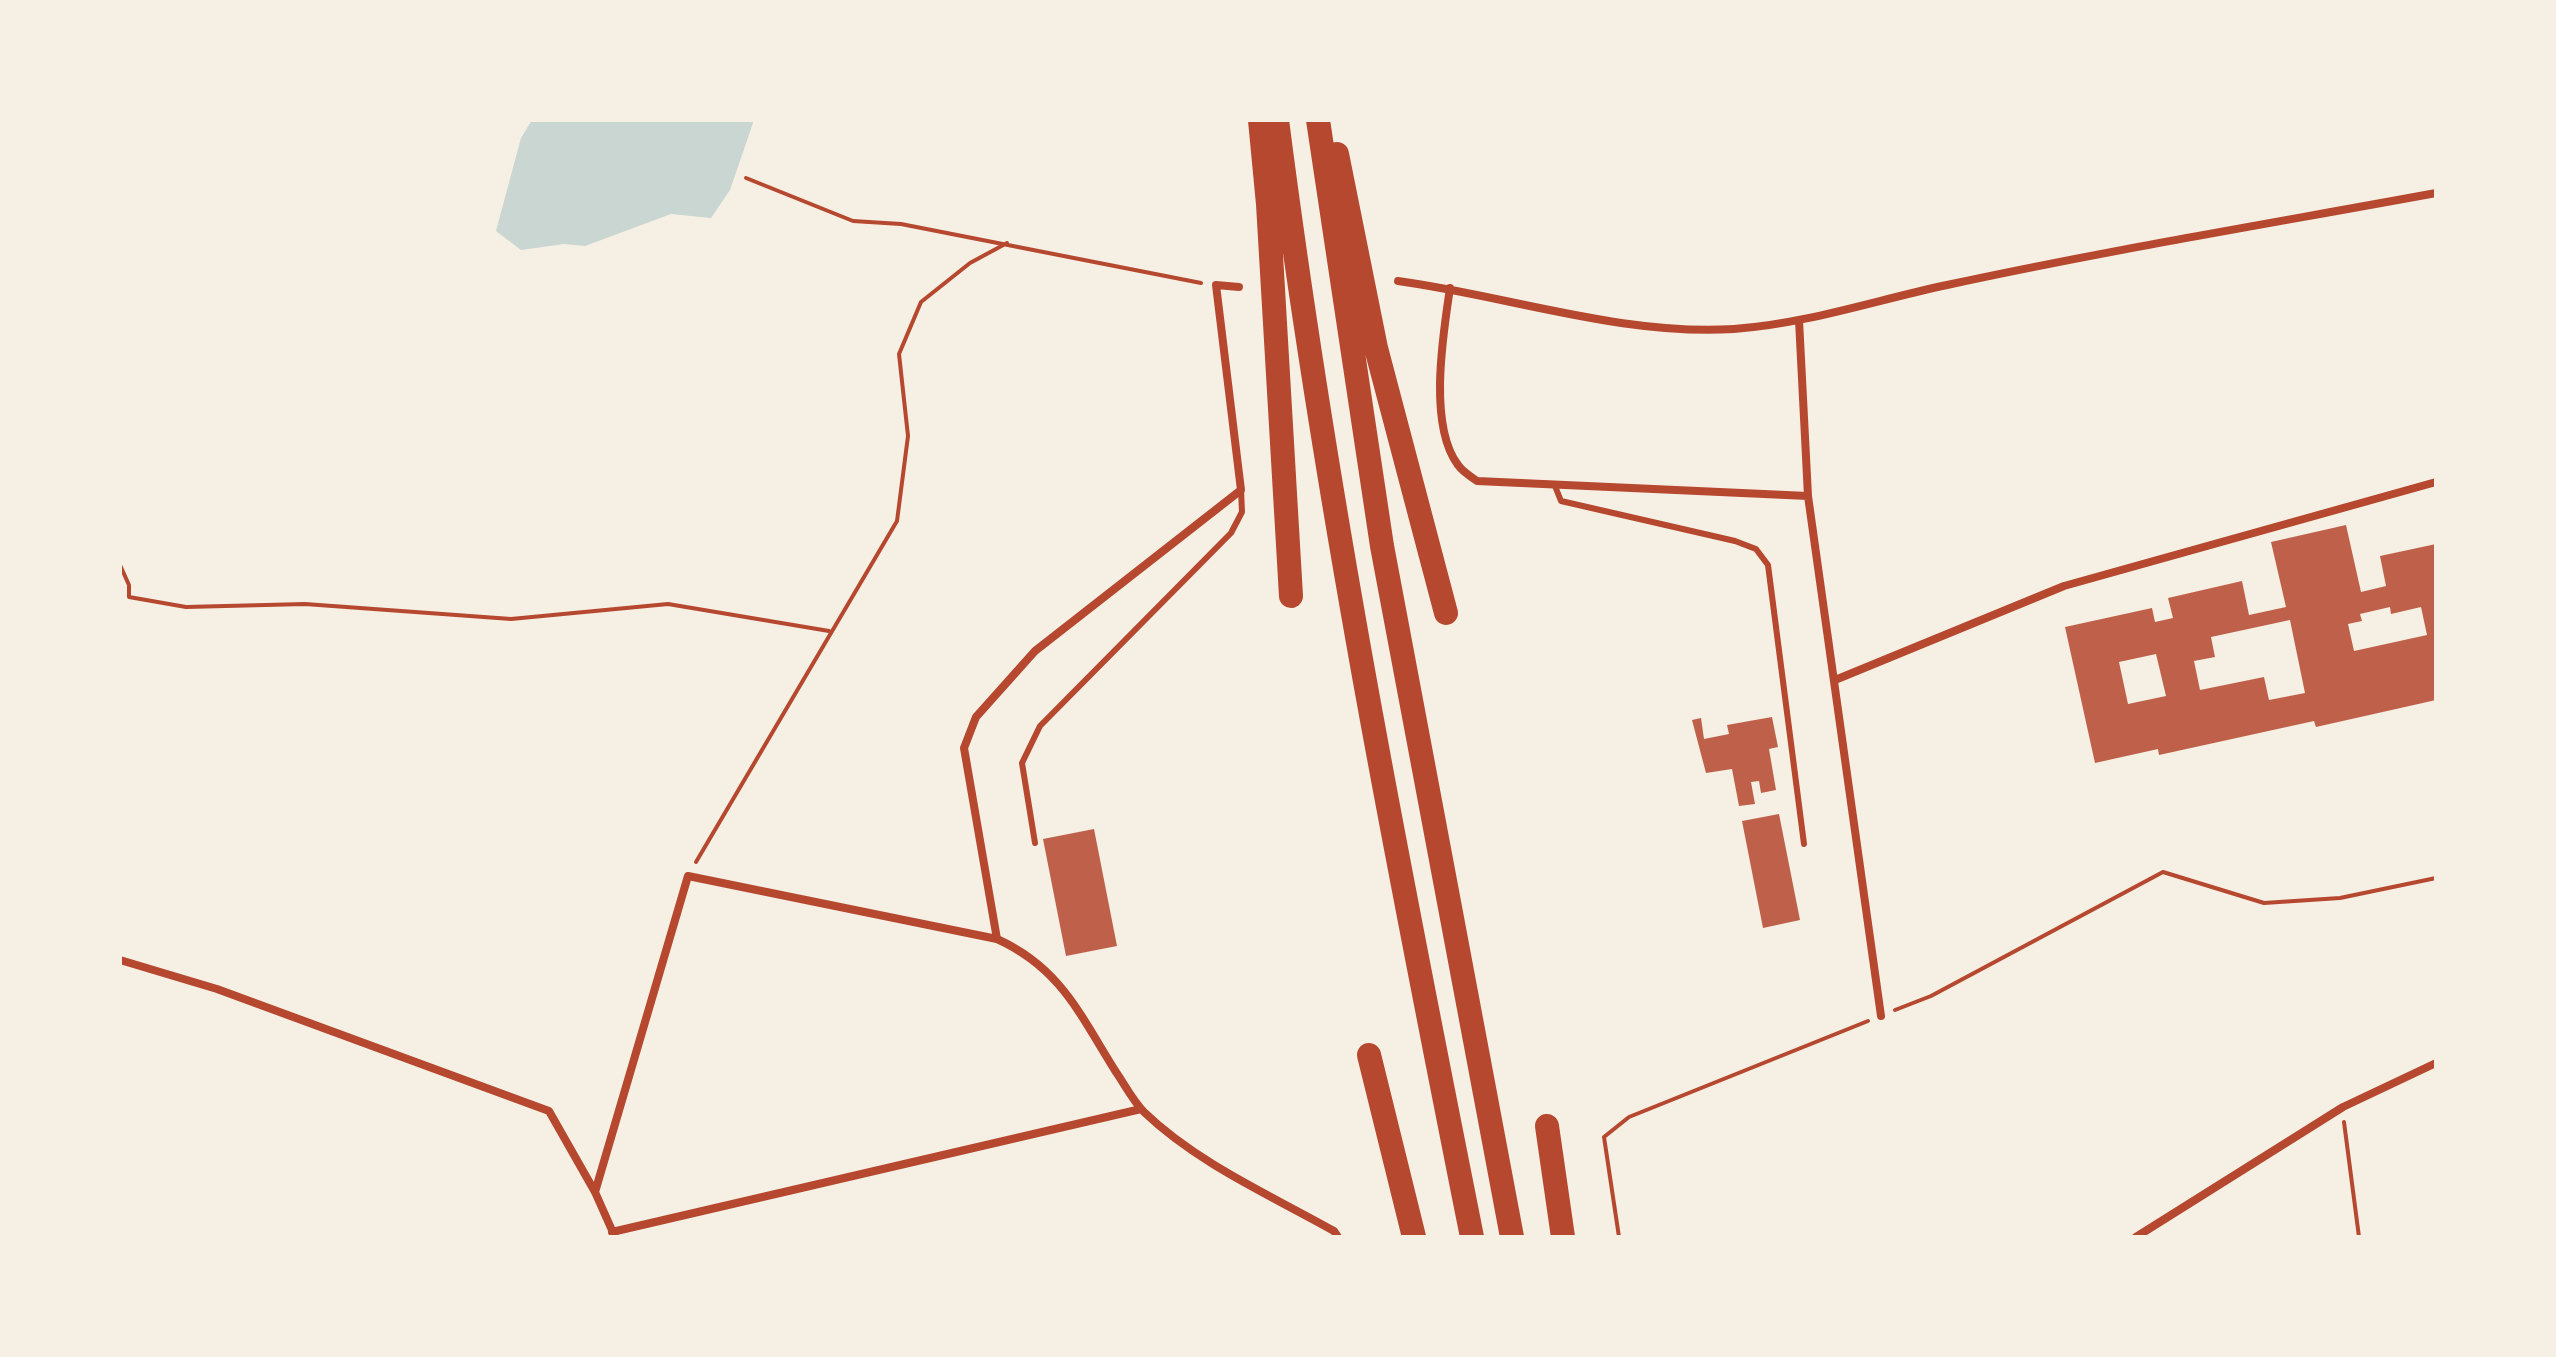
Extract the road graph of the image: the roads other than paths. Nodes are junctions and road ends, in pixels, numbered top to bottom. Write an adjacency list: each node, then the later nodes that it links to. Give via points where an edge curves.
1 (1260, 120): 14 (highway)
2 (1277, 120): 30 (highway, via 1342,551)
3 (1318, 120): 31 (highway, via 1382,546)
4 (1331, 120): 15 (highway, via 1376,348)
5 (2436, 193): 9 (street, via 1947,285)
6 (1398, 281): 8 (street)
7 (1239, 287): 12 (street, via 1216,285)
8 (1450, 288): 9 (street, via 1612,322 1732,329); 11 (street, via 1438,368 1446,436 1458,465 1477,481)
9 (1799, 320): 13 (street)
10 (2436, 482): 16 (street, via 2064,586)
11 (1555, 486): 13 (street); 18 (lane, via 1561,501 1735,541 1756,549 1768,565)
12 (1241, 490): 17 (lane, via 1242,512 1231,533 1040,726 1022,763); 19 (street, via 1035,651 976,717 964,748)
13 (1808, 496): 16 (street)
14 (1291, 596)
15 (1446, 613)
16 (1835, 680): 21 (street)
17 (1035, 843)
18 (1804, 844)
19 (997, 939): 24 (street, via 1043,964 1060,984); 26 (street, via 688,876)
20 (120, 960): 26 (street, via 217,989 549,1111)
21 (1881, 1016)
22 (1369, 1055): 29 (highway)
23 (2436, 1063): 33 (street, via 2343,1107)
24 (1141, 1109): 27 (street); 28 (street, via 1180,1144)
25 (1547, 1126): 32 (highway)
26 (595, 1192): 27 (street)
27 (614, 1234)
28 (1338, 1237)
29 (1414, 1237)
30 (1472, 1237)
31 (1512, 1237)
32 (1563, 1237)
33 (2136, 1237)

